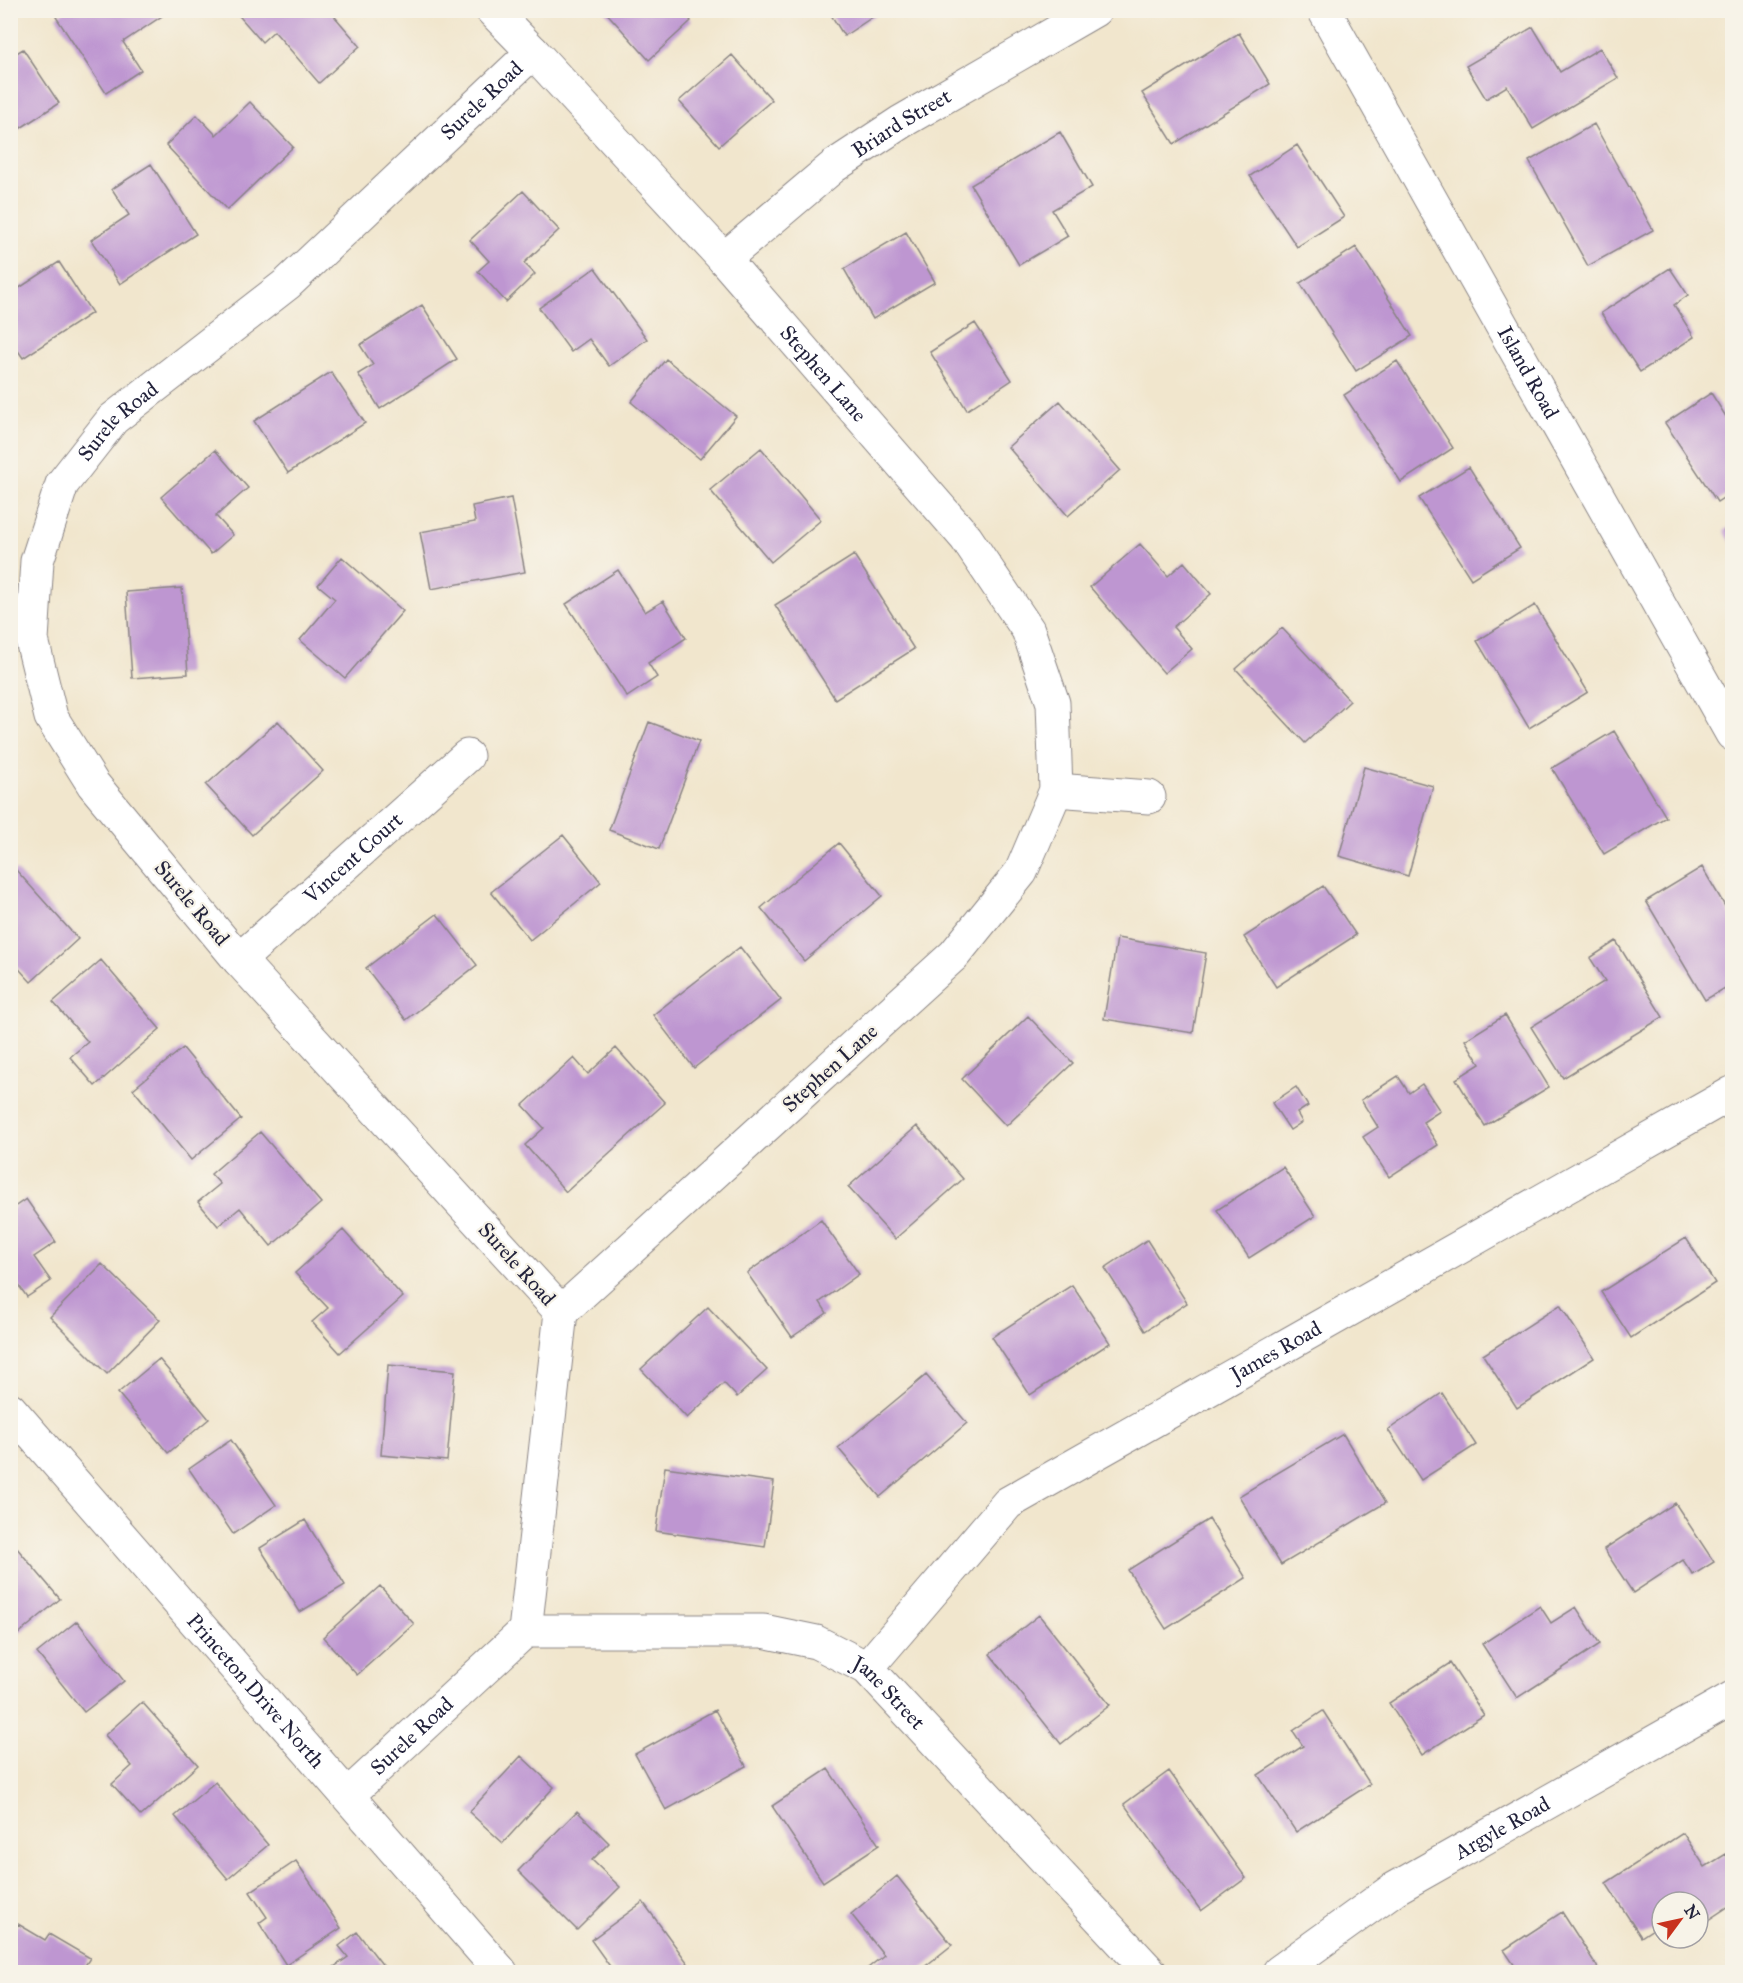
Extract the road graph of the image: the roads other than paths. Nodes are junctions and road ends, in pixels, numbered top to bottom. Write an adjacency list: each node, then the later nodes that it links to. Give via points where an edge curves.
1 (492, 10): 4 (street, Stephen Lane)
2 (1095, 10): 5 (street, Briard Street, via 901,122 834,166)
3 (1324, 10): 6 (street, Island Road)
4 (533, 52): 5 (street, Stephen Lane); 10 (street, Surele Road, via 287,284 113,419 62,484 37,561 32,640 51,717 93,784)
5 (724, 258): 8 (street, Stephen Lane, via 966,538 1028,630 1053,703)
6 (1732, 734)
7 (467, 756): 10 (street, Vincent Court)
8 (1056, 790): 9 (street); 12 (street, Stephen Lane, via 1021,872 954,955)
9 (1149, 797)
10 (239, 960): 12 (street, Surele Road)
11 (1732, 1093): 15 (street, James Road, via 1008,1503)
12 (561, 1312): 14 (street, Surele Road)
13 (10, 1409): 17 (street, Princeton Drive North)
14 (525, 1631): 15 (street, Jane Street, via 763,1631 816,1642); 17 (street, Surele Road)
15 (867, 1668): 19 (street, Jane Street)
16 (1732, 1698): 20 (street, Argyle Road, via 1394,1889)
17 (348, 1796): 18 (street, Princeton Drive North)
18 (501, 1972)
19 (1150, 1972)
20 (1279, 1972)

